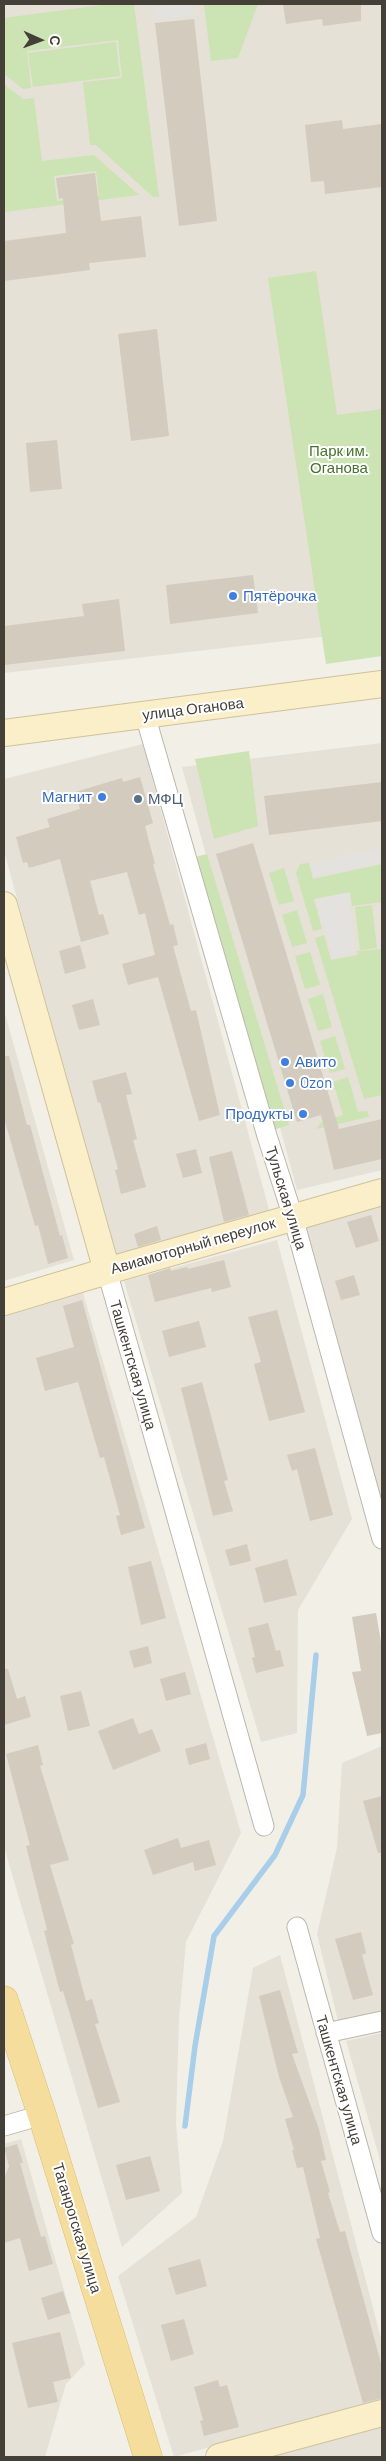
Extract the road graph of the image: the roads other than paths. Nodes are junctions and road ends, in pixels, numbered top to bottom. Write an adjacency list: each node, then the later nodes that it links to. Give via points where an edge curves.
1 (382, 684): 2 (street, улица Оганова)
2 (145, 715): 3 (street, улица Оганова); 6 (street, Тульская улица)
3 (4, 733)
4 (4, 904): 7 (street, Ташкентская улица)
5 (382, 1192): 6 (street, Авиамоторный переулок)
6 (292, 1217): 7 (street, Авиамоторный переулок); 9 (street, Тульская улица)
7 (107, 1270): 8 (street, Авиамоторный переулок); 10 (street, Ташкентская улица)
8 (4, 1302)
9 (382, 1539)
10 (264, 1826)
11 (297, 1927): 14 (street, Ташкентская улица)
12 (4, 2000): 15 (main road, Таганрогская улица)
13 (382, 2021): 14 (street)
14 (326, 2033): 17 (street, Ташкентская улица)
15 (42, 2116): 16 (street); 19 (main road, Таганрогская улица)
16 (4, 2126)
17 (382, 2233)
18 (382, 2413): 20 (street)
19 (148, 2457)
20 (219, 2457)

